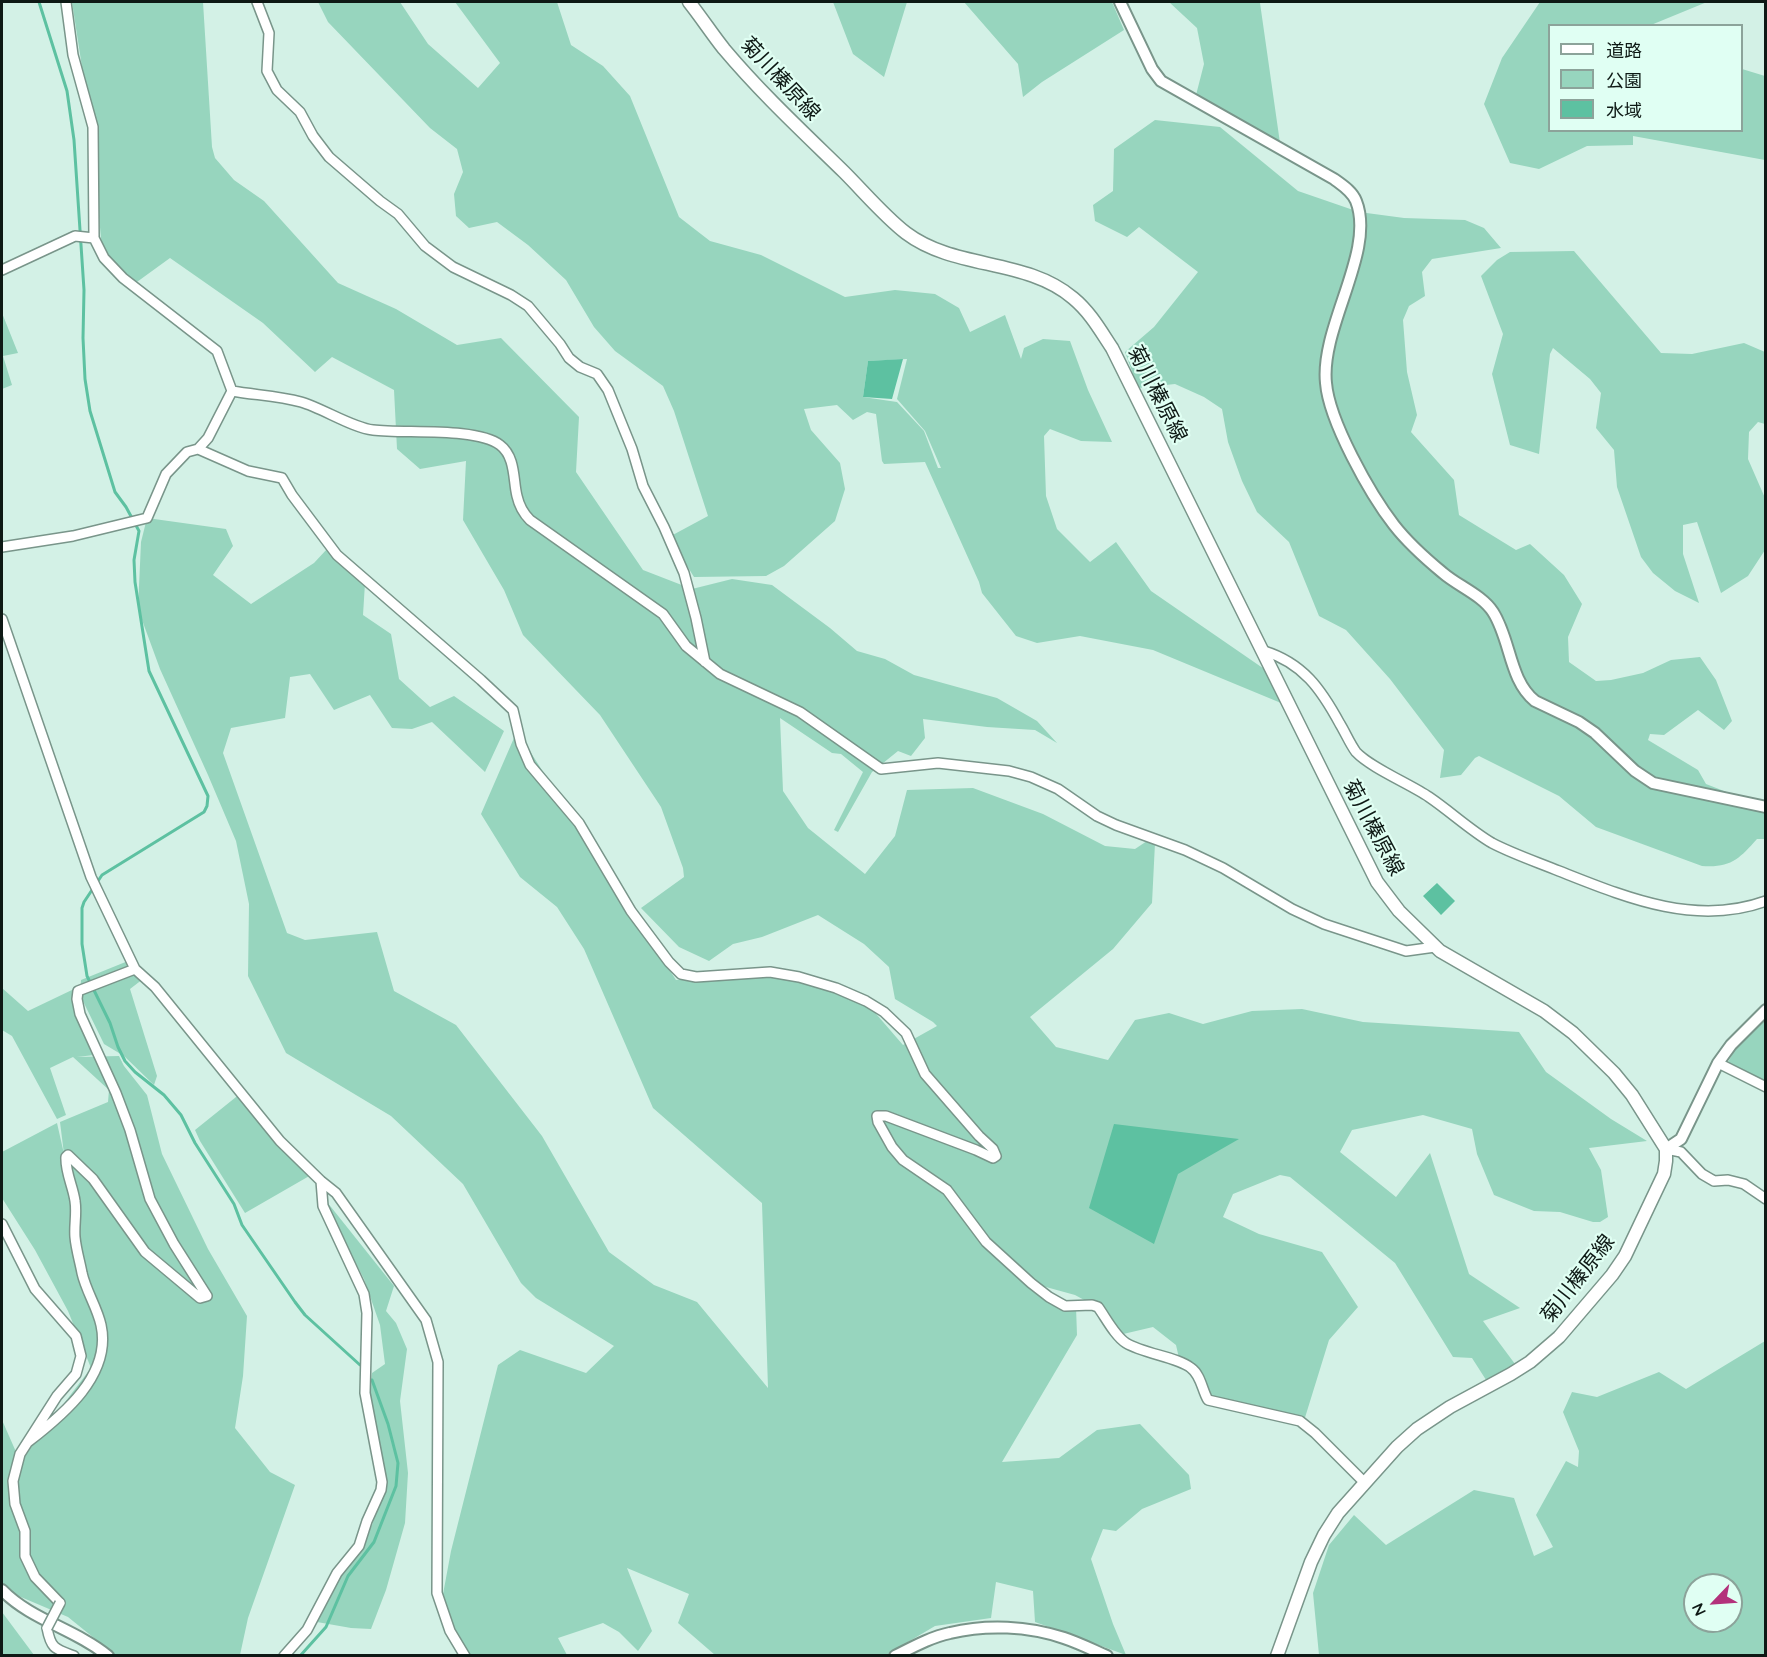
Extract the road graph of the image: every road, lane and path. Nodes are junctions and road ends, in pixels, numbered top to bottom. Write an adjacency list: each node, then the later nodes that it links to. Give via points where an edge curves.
1 (66, 2): 5 (street, via 73,55 93,127)
2 (257, 2): 12 (street, via 269,33 267,70 277,90 300,112 329,157 398,214 425,246 453,267 528,306 569,358 597,375 608,390 643,486 684,573)
3 (689, 2): 11 (main road, 菊川榛原線, via 773,103 905,232 932,249 1053,284 1091,316 1115,354)
4 (1120, 2): 13 (street, via 1161,81 1334,179 1355,199 1359,237 1326,354 1329,406 1347,446 1394,526 1445,576 1493,611 1511,654 1517,681 1529,697 1595,733 1653,783)
5 (90, 238): 6 (street, via 75,236); 7 (street, via 123,278 217,351)
6 (2, 270)
7 (232, 391): 8 (street, via 208,438); 12 (street, via 300,402 372,430 464,435 502,446 516,478 524,514 663,614 686,646)
8 (198, 449): 9 (street, via 187,452 166,474 147,518 74,536); 25 (street, via 248,471 282,478 337,555 513,710 530,765 579,823 631,910 681,974 696,977 770,972 799,977 837,988 884,1012 906,1033 925,1074 996,1156 886,1116 877,1116 878,1122 903,1160 947,1190 986,1242 1049,1297 1065,1306 1098,1307 1124,1342 1191,1367 1199,1375 1208,1400 1300,1421)
9 (2, 547)
10 (2, 619): 16 (street, via 92,880)
11 (1264, 651): 14 (street, via 1299,669 1316,684 1356,752 1493,843 1600,887 1659,906 1724,911); 15 (main road, 菊川榛原線, via 1377,882 1399,911)
12 (705, 662): 15 (street, via 720,674 800,712 882,769 938,763 1031,777 1058,789 1106,821 1185,850 1324,924 1406,951)
13 (1766, 807)
14 (1766, 901)
15 (1435, 946): 20 (main road, 菊川榛原線, via 1574,1033 1632,1095)
16 (135, 969): 21 (street, via 155,987 280,1141); 24 (street, via 78,991 80,1014 130,1130 150,1199 207,1296 200,1298 145,1252 93,1179 68,1155 65,1165 77,1210 75,1236 83,1277 101,1322 103,1347 82,1392 62,1415)
17 (1766, 1010): 18 (street)
18 (1718, 1063): 19 (street); 20 (street, via 1681,1139)
19 (1766, 1087)
20 (1665, 1149): 22 (street, via 1681,1152 1714,1181 1744,1184); 25 (main road, 菊川榛原線, via 1664,1174 1625,1256 1559,1338 1530,1362 1417,1430)
21 (321, 1181): 29 (street, via 323,1206 364,1294 365,1393 381,1469 381,1490 359,1546 337,1573 308,1630); 30 (street, via 347,1207 426,1320 438,1362 437,1593 450,1631)
22 (1766, 1198)
23 (2, 1224): 24 (street, via 35,1289 76,1336 81,1356 76,1374 57,1395)
24 (28, 1442): 27 (street, bridge, via 12,1481 25,1531 25,1556 35,1577 60,1603 47,1629 50,1642 56,1650)
25 (1365, 1483): 33 (main road, 菊川榛原線, via 1324,1535)
26 (2, 1590): 28 (street, via 34,1615)
27 (74, 1656)
28 (108, 1656)
29 (284, 1656)
30 (465, 1656)
31 (895, 1656): 32 (street, via 935,1637 997,1628 1055,1636)
32 (1107, 1656)
33 (1277, 1656)

